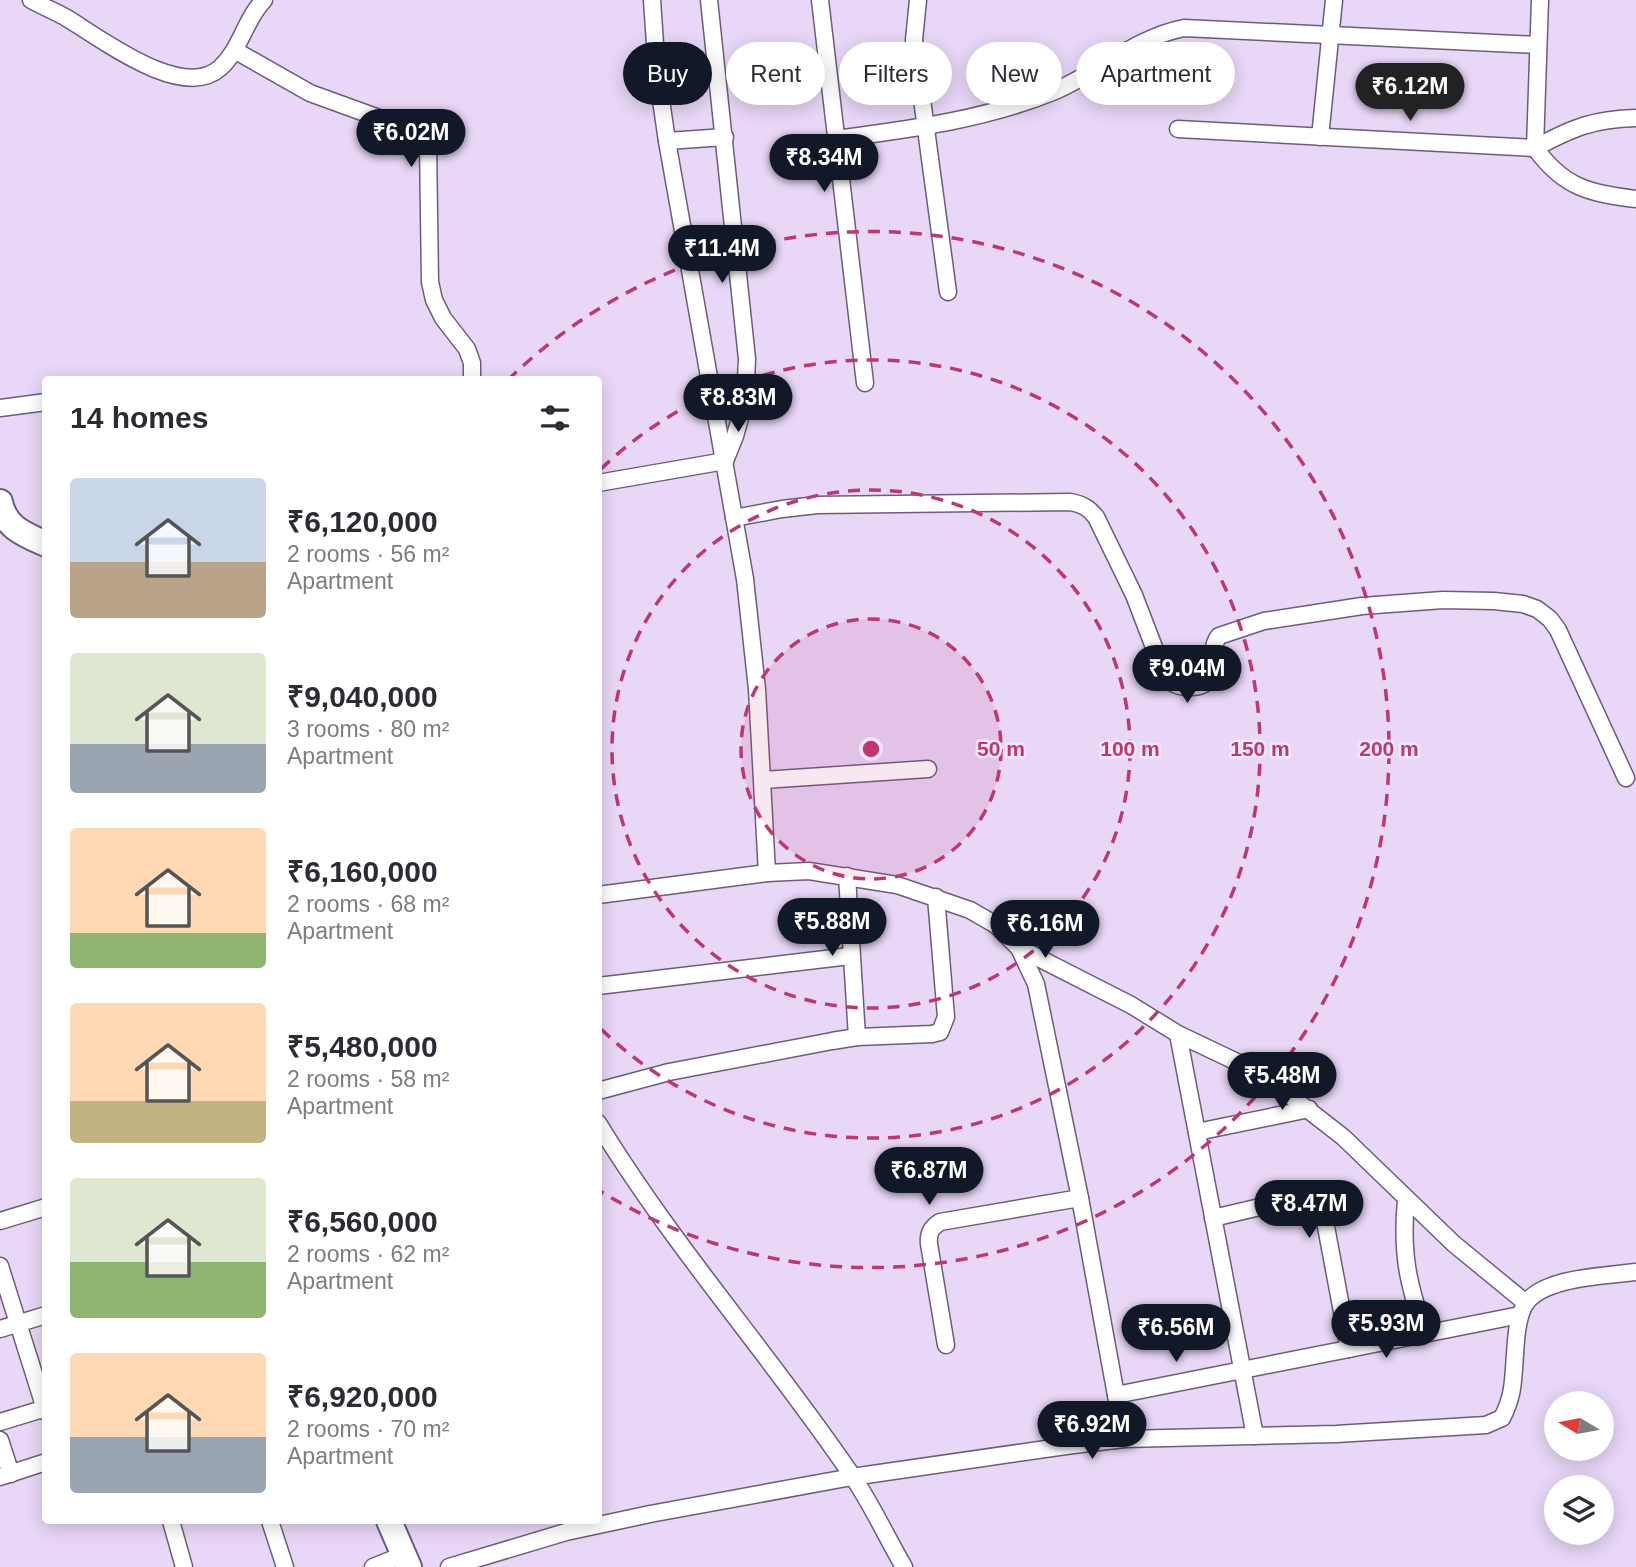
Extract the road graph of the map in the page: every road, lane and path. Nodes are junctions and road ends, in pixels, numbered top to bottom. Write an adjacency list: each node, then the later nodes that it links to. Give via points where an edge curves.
1 (31, 0): 9 (street)
2 (264, 0): 12 (street)
3 (652, 0): 19 (street)
4 (709, 0): 17 (street)
5 (820, 0): 18 (street)
6 (918, 0): 14 (street, via 914,40)
7 (1334, 0): 10 (street)
8 (1539, 0): 11 (street)
9 (64, 8): 12 (street, via 118,51 175,76 200,78 219,70)
10 (1331, 35): 11 (street); 14 (street, via 1184,28 1163,32 1044,95 1006,110); 16 (street)
11 (1538, 45): 20 (street)
12 (236, 51): 23 (street, via 310,93 424,137 430,178 430,282 443,318 467,349)
13 (1636, 118): 20 (street, via 1591,122)
14 (925, 127): 18 (street); 22 (street)
15 (1178, 129): 16 (street)
16 (1321, 136): 20 (street)
17 (725, 137): 19 (street); 27 (street, via 747,359 745,400)
18 (836, 139): 24 (street)
19 (667, 141): 27 (street)
20 (1535, 148): 21 (street, via 1550,168 1570,183 1596,194)
21 (1636, 199)
22 (948, 292)
23 (472, 376)
24 (865, 383)
25 (42, 403): 26 (street)
26 (0, 408)
27 (725, 461): 28 (street); 30 (street)
28 (602, 482)
29 (0, 502): 31 (main road, via 8,524)
30 (734, 518): 33 (street, via 817,506 1080,504 1096,517 1135,595 1165,676 1181,687 1206,683 1219,636 1264,621 1443,600 1522,604 1537,609 1558,630); 34 (street, via 757,689)
31 (42, 542)
32 (928, 769): 34 (street)
33 (1626, 778)
34 (763, 780): 35 (street)
35 (767, 873): 36 (street, via 809,871); 37 (street)
36 (847, 876): 38 (street); 40 (street)
37 (602, 894)
38 (936, 897): 39 (street, via 996,925); 43 (street, via 944,1026 932,1034)
39 (1019, 948): 42 (street); 48 (street, via 1036,984)
40 (850, 956): 41 (street); 43 (street)
41 (602, 986)
42 (1178, 1034): 45 (street, via 1241,1064); 47 (street)
43 (857, 1037): 44 (street, via 719,1061)
44 (602, 1090)
45 (1309, 1109): 47 (street); 49 (street)
46 (602, 1129): 72 (street, via 653,1206)
47 (1197, 1132): 51 (street)
48 (1080, 1198): 60 (street, via 940,1222 933,1227 928,1235); 63 (street)
49 (1406, 1200): 55 (street); 59 (street, via 1405,1261)
50 (42, 1208): 52 (street)
51 (1213, 1218): 61 (street, via 1311,1195 1321,1200); 62 (street)
52 (0, 1221)
53 (0, 1266): 57 (street)
54 (1636, 1272): 55 (street, via 1561,1283 1543,1289)
55 (1523, 1309): 59 (street); 67 (street, via 1511,1399 1502,1418 1473,1426)
56 (42, 1316): 57 (street)
57 (17, 1324): 58 (street); 64 (street)
58 (0, 1329)
59 (1425, 1333): 61 (street)
60 (946, 1345)
61 (1349, 1349): 62 (street)
62 (1244, 1369): 63 (street); 67 (street)
63 (1116, 1395): 68 (street)
64 (42, 1400)
65 (42, 1410): 66 (street)
66 (0, 1422)
67 (1255, 1436): 68 (street)
68 (1124, 1439): 72 (street)
69 (0, 1440): 71 (street)
70 (42, 1463): 71 (street)
71 (5, 1475)
72 (852, 1476): 80 (street, via 566,1532); 81 (street)
73 (172, 1524): 77 (street)
74 (271, 1524): 78 (street)
75 (390, 1524): 76 (main road)
76 (406, 1561): 79 (street)
77 (184, 1567)
78 (285, 1567)
79 (373, 1567)
80 (449, 1567)
81 (904, 1567)

